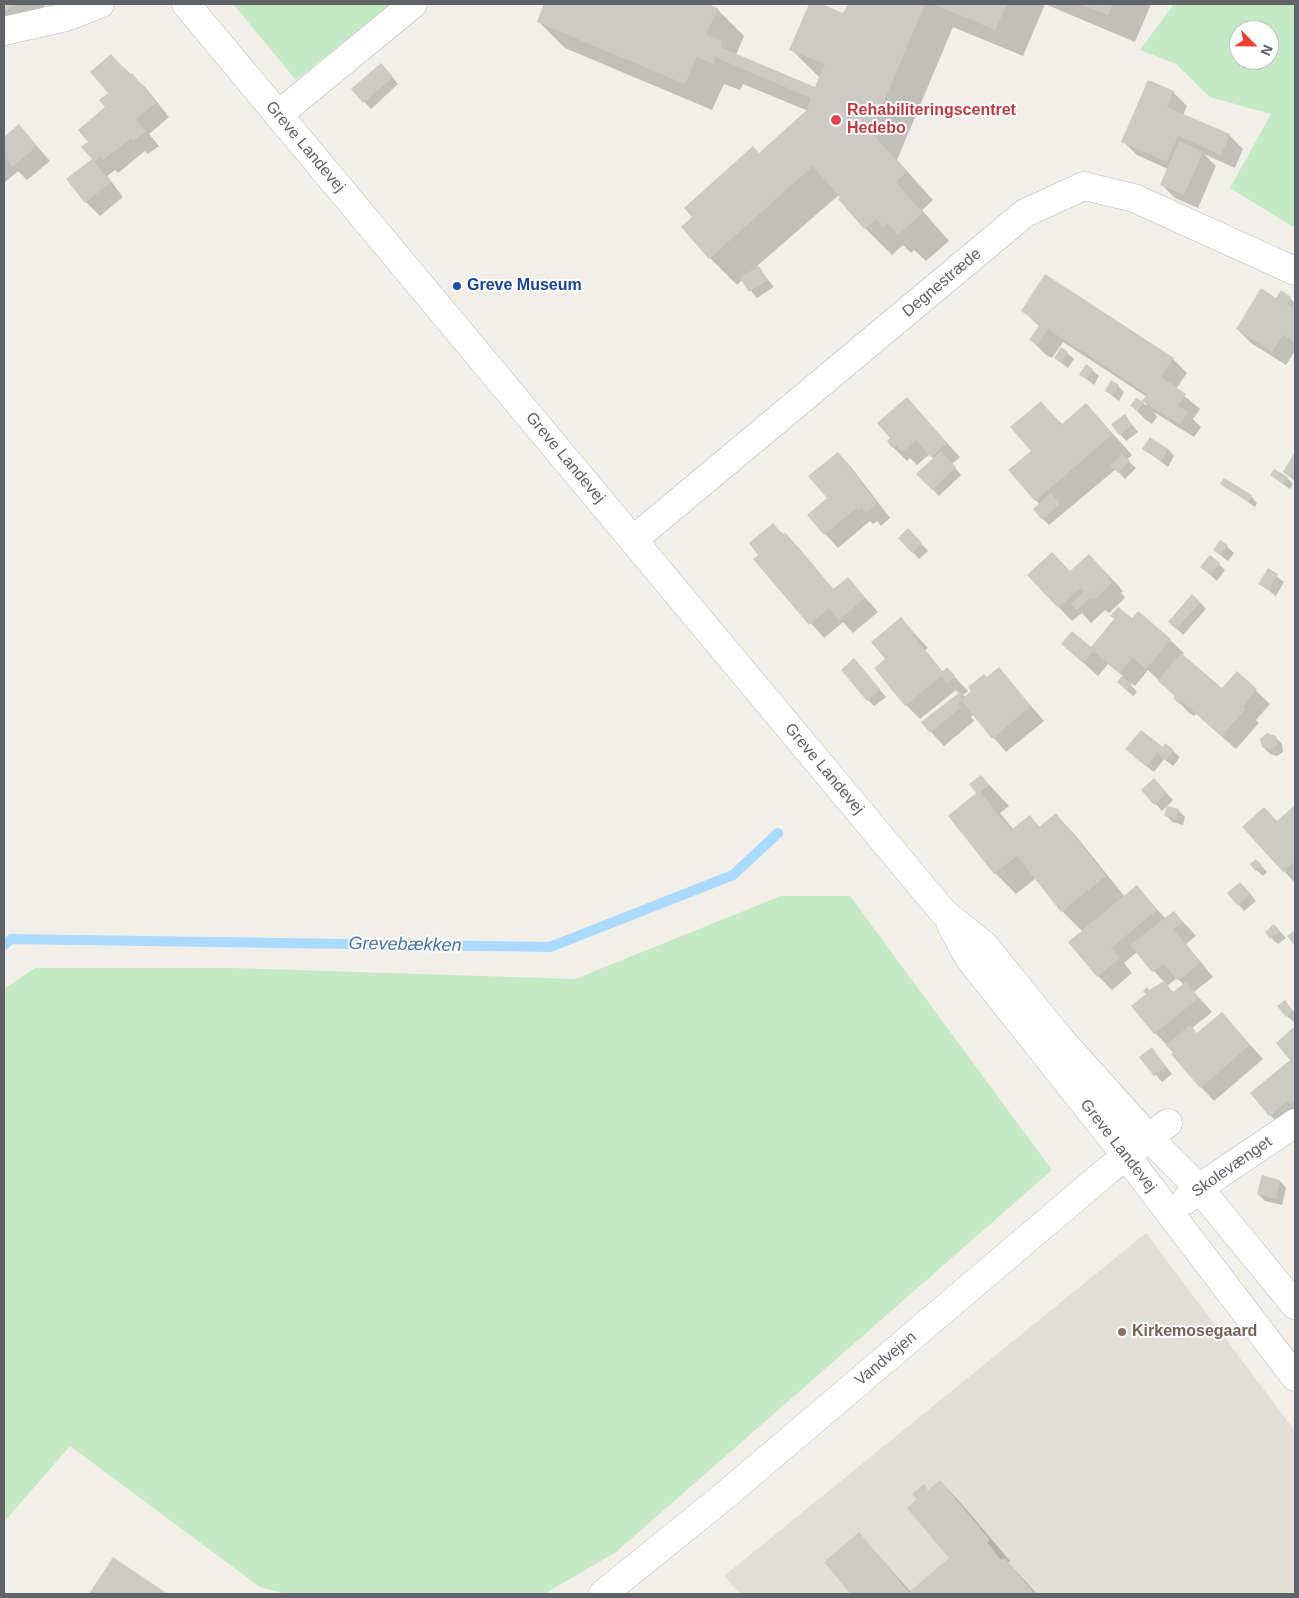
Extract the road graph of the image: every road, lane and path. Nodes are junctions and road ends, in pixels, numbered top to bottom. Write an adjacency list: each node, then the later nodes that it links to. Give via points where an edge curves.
1 (100, 4): 4 (street, via 66,17)
2 (186, 4): 5 (street, Greve Landevej)
3 (413, 4): 5 (street)
4 (4, 31)
5 (278, 115): 7 (street, Greve Landevej)
6 (1295, 271): 7 (street, Degnestræde, via 1134,198 1084,186 1026,213)
7 (633, 540): 8 (street, Greve Landevej)
8 (944, 913): 10 (street, Greve Landevej, via 985,946 1062,1040); 11 (street, Greve Landevej, via 969,958)
9 (1295, 1123): 12 (street, Skolevænget)
10 (1158, 1131): 11 (street, Vandvejen); 12 (street, Greve Landevej)
11 (1127, 1157): 13 (street, Greve Landevej); 16 (street, Vandvejen)
12 (1199, 1188): 13 (street, Skolevænget); 14 (street, Greve Landevej)
13 (1170, 1214): 15 (street, Greve Landevej)
14 (1295, 1305)
15 (1295, 1377)
16 (603, 1594)

